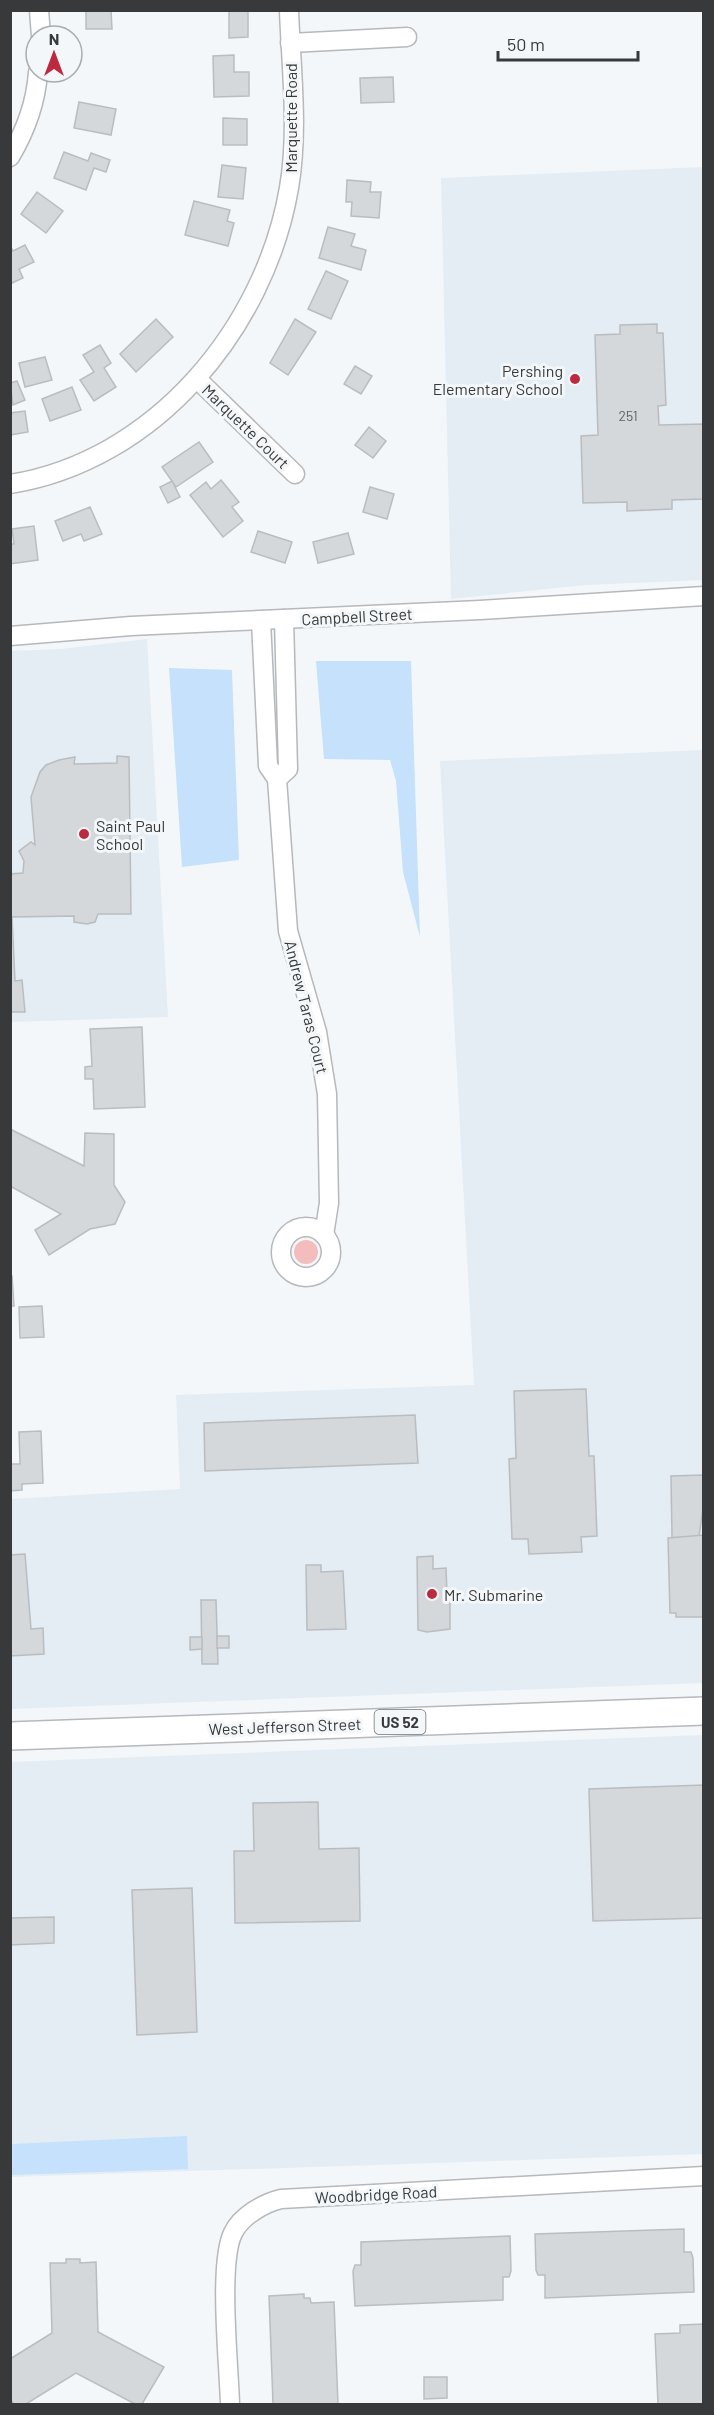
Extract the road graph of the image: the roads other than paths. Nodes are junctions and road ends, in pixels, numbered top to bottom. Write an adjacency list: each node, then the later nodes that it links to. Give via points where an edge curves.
1 (289, 10): 3 (street, Marquette Road)
2 (407, 37): 3 (street)
3 (290, 43): 6 (street, Marquette Road, via 294,126 290,187 276,243 254,296 228,342)
4 (38, 84): 5 (street, via 25,132)
5 (10, 157)
6 (197, 379): 7 (street, Marquette Court); 8 (street, Marquette Road, via 126,439 79,465)
7 (295, 474)
8 (10, 484)
9 (704, 596): 10 (street, Campbell Street)
10 (284, 619): 11 (street, Campbell Street); 13 (street, Andrew Taras Court, via 288,769)
11 (261, 621): 12 (street, Campbell Street); 13 (street, Andrew Taras Court, via 268,766)
12 (10, 636)
13 (277, 779): 14 (street, Andrew Taras Court, via 288,931 317,1032 327,1094 329,1203)
14 (324, 1235)
15 (704, 1711): 16 (main road, West Jefferson Street / US 52)
16 (10, 1736)
17 (704, 2176): 18 (street, Woodbridge Road, via 281,2199 265,2203 234,2231 226,2262)
18 (230, 2404)

